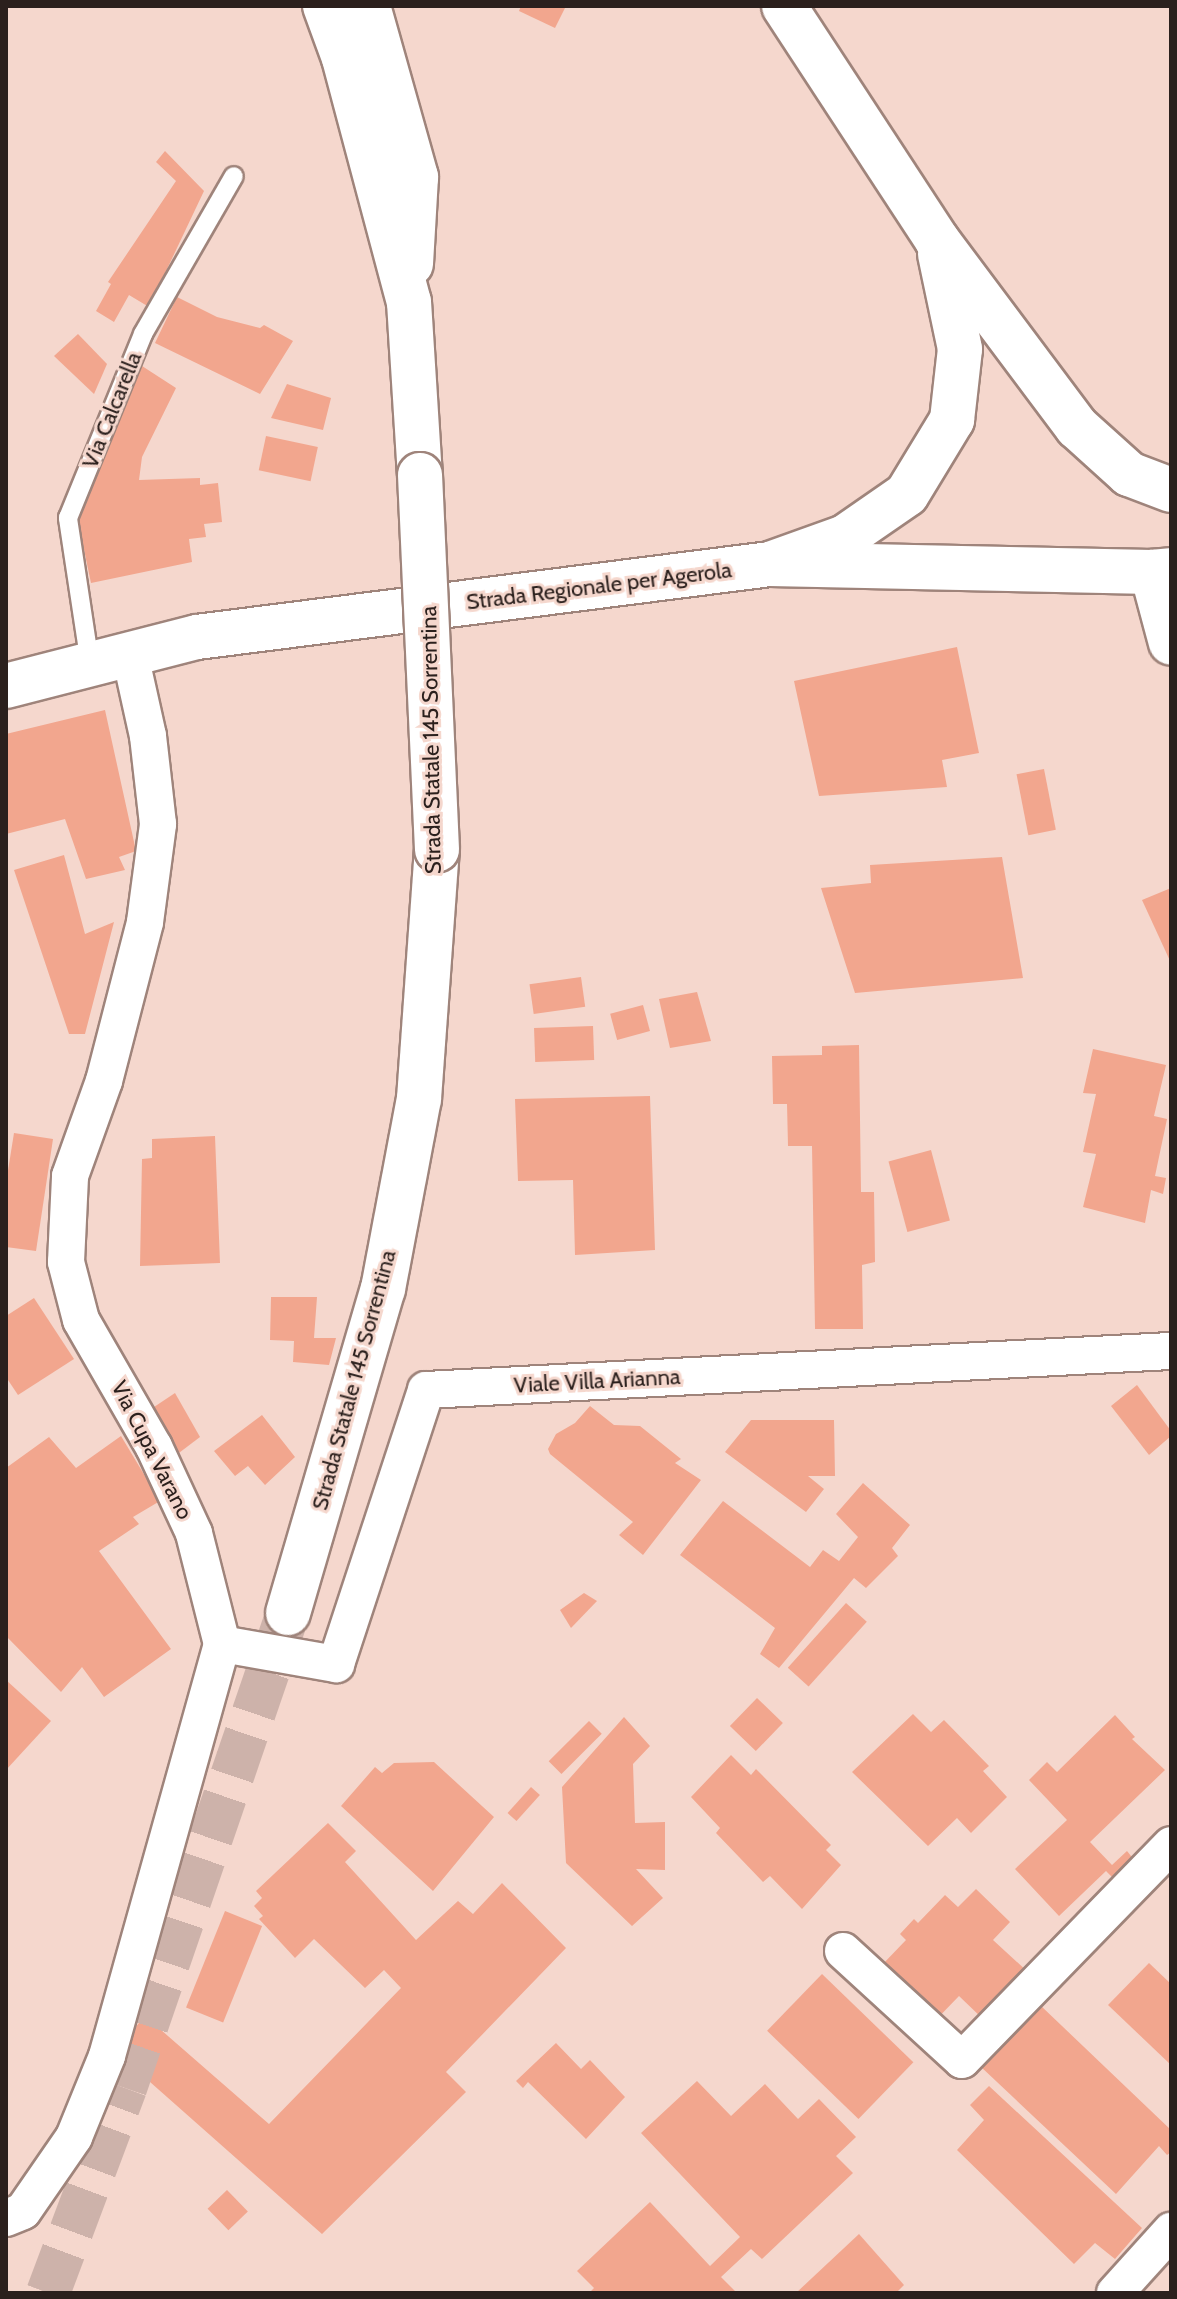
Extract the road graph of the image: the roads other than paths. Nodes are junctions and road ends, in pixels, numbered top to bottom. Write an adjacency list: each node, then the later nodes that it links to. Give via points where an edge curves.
1 (325, 6): 6 (main road, Strada Statale 145 Sorrentina, via 344,58)
2 (368, 6): 6 (main road, via 416,177)
3 (787, 14): 5 (main road)
4 (234, 176): 11 (lane, Via Calcarella, via 143,334 68,518)
5 (937, 240): 7 (main road, via 1077,427 1129,474); 8 (main road, via 960,349 952,420 907,494 845,537)
6 (409, 302): 14 (main road, Strada Statale 145 Sorrentina, bridge, via 437,850 419,1099 383,1289)
7 (1171, 490)
8 (770, 564): 9 (main road, Strada Regionale per Agerola); 11 (main road, Strada Regionale per Agerola, via 197,637)
9 (1161, 571): 10 (main road)
10 (1171, 643)
11 (110, 660): 12 (main road, Strada Regionale per Agerola); 15 (street, Via Cupa Varano, via 148,736 158,824 145,922 104,1081 70,1176 66,1262 81,1320 154,1447 194,1533)
12 (6, 686)
13 (1171, 1351): 15 (street, Viale Villa Arianna, via 426,1390 336,1664)
14 (288, 1613)
15 (222, 1644): 18 (street, Via Cupa Varano, via 107,2056 74,2137 23,2211)
16 (1171, 1845): 17 (street, via 962,2060)
17 (843, 1951)
18 (6, 2218)
19 (1171, 2231): 20 (street)
20 (1115, 2293)

